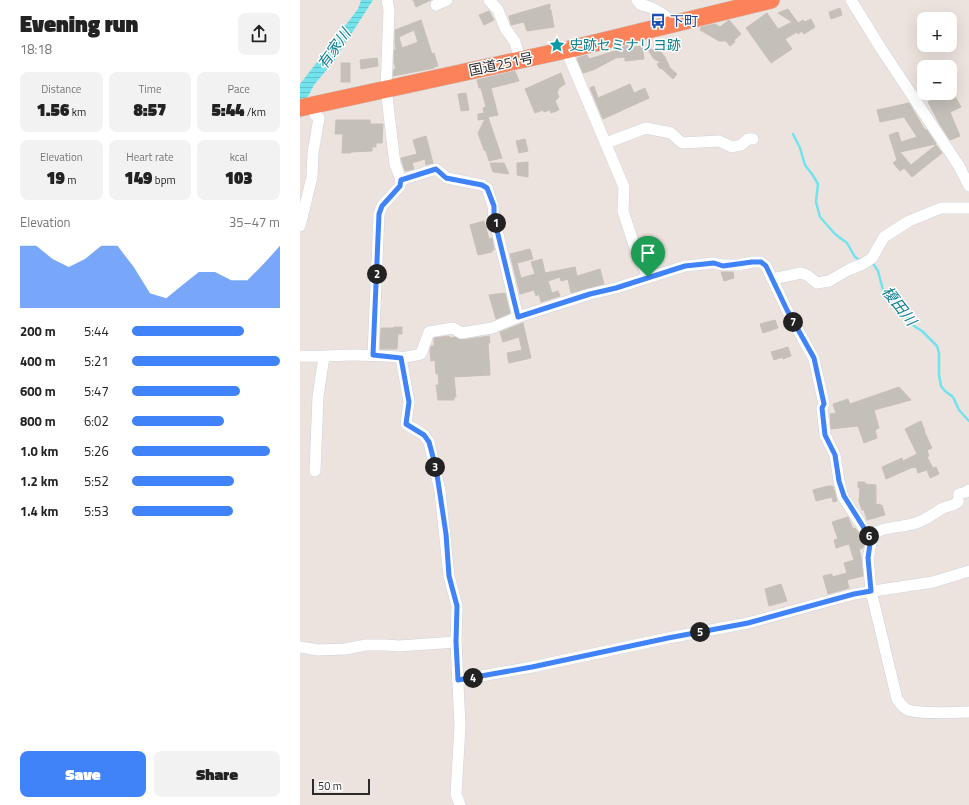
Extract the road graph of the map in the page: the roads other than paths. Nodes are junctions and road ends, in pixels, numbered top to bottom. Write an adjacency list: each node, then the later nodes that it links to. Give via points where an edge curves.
1 (387, 0): 11 (street, via 389,10)
2 (447, 0): 7 (street)
3 (489, 0): 10 (street, via 498,10 515,42)
4 (637, 0): 8 (street, via 641,5 646,5)
5 (771, 0): 8 (highway, 国道251号)
6 (851, 0): 16 (street, via 959,166)
7 (436, 5)
8 (674, 24): 9 (highway, 国道251号)
9 (566, 50): 10 (highway, 国道251号); 14 (street)
10 (520, 60): 11 (highway, 国道251号)
11 (386, 89): 12 (highway, 国道251号); 15 (street, via 395,164)
12 (311, 108): 18 (street, via 319,118 312,177)
13 (753, 139): 14 (street, via 732,146 720,141 682,143 671,133 646,128)
14 (606, 143): 19 (street, via 624,187 623,211 626,221)
15 (401, 180): 21 (street, via 436,169 446,178 487,188 494,206 494,218); 22 (street, via 400,186 382,206 379,214)
16 (969, 186)
17 (969, 208): 20 (street, via 940,208 909,221 884,237 867,262 829,281 817,283 801,273)
18 (300, 226)
19 (648, 277): 20 (street, via 685,266 761,262 766,266); 21 (street)
20 (772, 279): 28 (street, via 814,358 824,404 822,408 825,435 835,455 839,481 844,496)
21 (518, 317): 25 (street, via 492,328 461,333 453,328 429,332 421,354)
22 (373, 355): 24 (street); 25 (street)
23 (300, 356): 24 (street)
24 (324, 357): 26 (street, via 318,396)
25 (401, 358): 31 (street, via 409,402 406,424 424,435 429,442 436,468 446,534 449,576 457,606)
26 (315, 471)
27 (969, 490): 28 (street, via 959,494 958,502 955,504 924,520 876,531)
28 (869, 536): 30 (street)
29 (969, 572): 30 (street, via 933,582)
30 (871, 591): 33 (street, via 748,623); 34 (street, via 900,704 908,710 920,712)
31 (456, 642): 32 (street, via 399,646 366,645 318,650); 33 (street)
32 (300, 647)
33 (458, 680): 35 (street, via 460,726 456,794)
34 (969, 712)
35 (460, 805)

